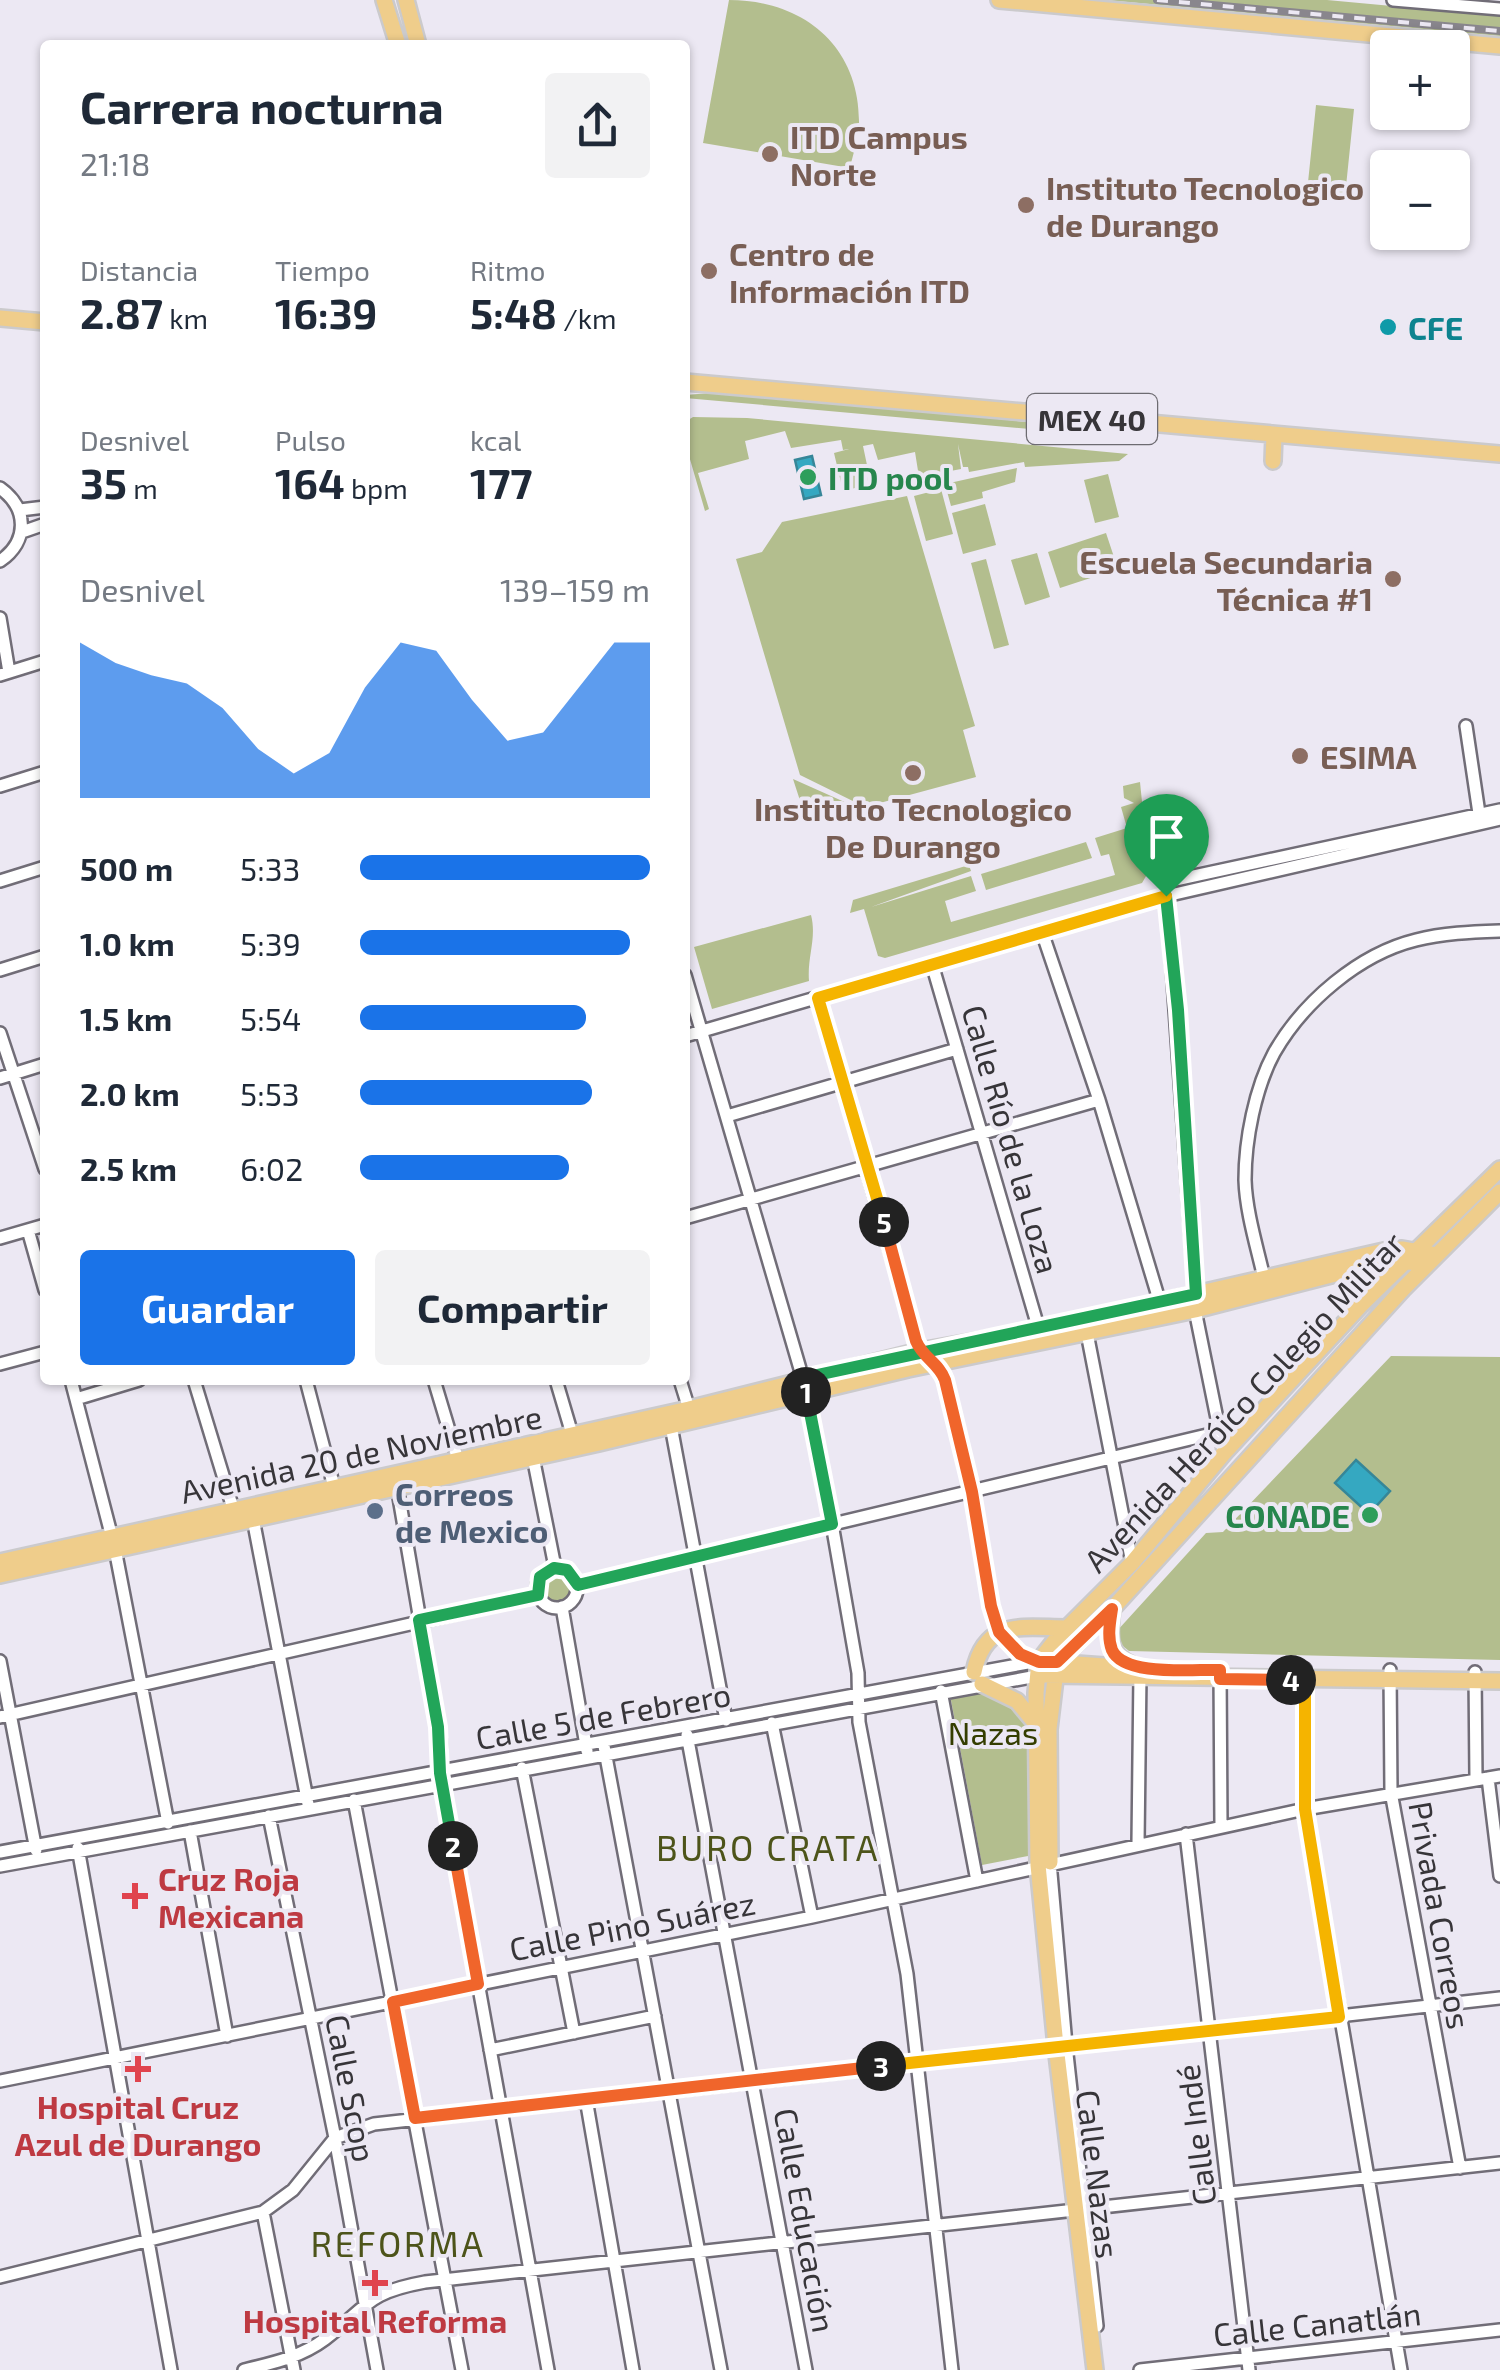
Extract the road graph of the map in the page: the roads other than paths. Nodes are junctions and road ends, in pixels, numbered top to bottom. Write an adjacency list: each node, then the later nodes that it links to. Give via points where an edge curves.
1 (384, 0): 6 (main road)
2 (998, 0): 8 (main road)
3 (1393, 0): 5 (street)
4 (409, 4): 7 (main road)
5 (1500, 9)
6 (396, 40)
7 (417, 40)
8 (1500, 46)
9 (0, 318): 10 (main road)
10 (40, 322)
11 (690, 382): 12 (main road, MEX 40)
12 (1274, 435): 13 (main road, MEX 40); 14 (main road)
13 (1500, 454)
14 (1273, 460)
15 (0, 488): 17 (street)
16 (40, 508): 17 (street)
17 (20, 510): 19 (street)
18 (40, 526): 19 (street)
19 (22, 532): 20 (street)
20 (0, 561)
21 (0, 618): 23 (street)
22 (40, 662): 23 (street)
23 (4, 673)
24 (1466, 726): 28 (street)
25 (40, 774): 26 (street)
26 (0, 786)
27 (1500, 810): 28 (street)
28 (1480, 819): 29 (street); 32 (street); 32 (street, via 1166,882)
29 (1500, 819)
30 (40, 869): 31 (street)
31 (0, 881)
32 (1166, 896): 34 (street); 63 (street)
33 (1500, 931): 62 (street, via 1414,940 1372,958 1334,983 1274,1053 1252,1119 1245,1180)
34 (1042, 932): 36 (street); 48 (street)
35 (40, 958): 37 (street)
36 (932, 964): 39 (street); 43 (street, Calle Río de la Loza)
37 (0, 970)
38 (690, 991): 40 (street)
39 (818, 998): 40 (street); 47 (street)
40 (702, 1031): 42 (street); 49 (street)
41 (0, 1033): 45 (street)
42 (690, 1035)
43 (957, 1049): 47 (street); 50 (street, Calle Río de la Loza)
44 (40, 1066): 45 (street)
45 (14, 1074): 46 (street); 51 (street)
46 (0, 1078)
47 (843, 1082): 49 (street); 52 (street)
48 (1100, 1100): 50 (street); 64 (street)
49 (727, 1116): 54 (street)
50 (981, 1133): 52 (street); 66 (street, Calle Río de la Loza)
51 (40, 1154)
52 (867, 1164): 54 (street); 68 (street)
53 (1499, 1179): 59 (main road, Avenida Heróico Colegio Militar); 59 (main road, Avenida Heróico Colegio Militar, via 1481,1189)
54 (752, 1198): 55 (street); 79 (street)
55 (690, 1217)
56 (40, 1226): 57 (street)
57 (28, 1230): 58 (street); 61 (street)
58 (0, 1238)
59 (1422, 1258): 60 (main road, Avenida 20 de Noviembre, via 1393,1250); 65 (main road, Avenida Heróico Colegio Militar); 105 (main road, Avenida Heróico Colegio Militar)
60 (1339, 1269): 62 (main road, Avenida 20 de Noviembre); 63 (main road, Avenida 20 de Noviembre); 65 (main road, via 1359,1280)
61 (40, 1272)
62 (1264, 1278): 63 (main road, Avenida 20 de Noviembre)
63 (1195, 1302): 64 (main road, Avenida 20 de Noviembre); 67 (main road, Avenida 20 de Noviembre); 84 (street)
64 (1160, 1303): 66 (main road, Avenida 20 de Noviembre)
65 (1361, 1306): 83 (main road, Avenida Heróico Colegio Militar)
66 (1039, 1330): 68 (main road, Avenida 20 de Noviembre)
67 (1087, 1332): 71 (main road, Avenida 20 de Noviembre); 89 (street)
68 (920, 1351): 71 (street); 79 (main road, Avenida 20 de Noviembre)
69 (40, 1353): 70 (street)
70 (0, 1364)
71 (938, 1364): 79 (main road, Avenida 20 de Noviembre); 92 (street)
72 (72, 1385): 80 (street)
73 (122, 1385): 80 (street)
74 (196, 1385): 93 (street)
75 (307, 1385): 91 (street)
76 (436, 1385): 88 (street)
77 (557, 1385): 85 (street)
78 (682, 1385): 81 (street)
79 (805, 1385): 81 (main road, Avenida 20 de Noviembre); 82 (main road, Avenida 20 de Noviembre); 95 (street)
80 (76, 1398): 96 (street)
81 (689, 1408): 85 (main road, Avenida 20 de Noviembre)
82 (671, 1426): 87 (main road, Avenida 20 de Noviembre); 97 (street)
83 (1249, 1426): 84 (street); 86 (main road, Avenida Heróico Colegio Militar)
84 (1221, 1433): 86 (street); 89 (street)
85 (572, 1434): 88 (main road, Avenida 20 de Noviembre)
86 (1224, 1452): 99 (main road, Avenida Heróico Colegio Militar)
87 (533, 1457): 90 (main road, Avenida 20 de Noviembre); 100 (street)
88 (458, 1460): 91 (main road, Avenida 20 de Noviembre)
89 (1112, 1460): 92 (street); 99 (street)
90 (397, 1486): 94 (main road, Avenida 20 de Noviembre); 106 (street)
91 (334, 1487): 93 (main road, Avenida 20 de Noviembre)
92 (972, 1492): 95 (street); 108 (street)
93 (235, 1508): 94 (street); 96 (main road, Avenida 20 de Noviembre)
94 (250, 1518): 96 (main road, Avenida 20 de Noviembre); 109 (street)
95 (832, 1524): 97 (street); 122 (street)
96 (114, 1543): 98 (main road, Avenida 20 de Noviembre); 101 (main road, Avenida 20 de Noviembre); 120 (street)
97 (696, 1557): 102 (street); 124 (street)
98 (0, 1562)
99 (1132, 1563): 107 (main road, Avenida Heróico Colegio Militar)
100 (554, 1568): 102 (street, via 567,1570); 103 (street, via 540,1577)
101 (0, 1575)
102 (578, 1585): 104 (street)
103 (538, 1595): 104 (street, via 548,1606); 106 (street)
104 (562, 1607): 129 (street)
105 (1112, 1609): 111 (main road, Avenida Heróico Colegio Militar); 113 (main road, via 1114,1654)
106 (419, 1620): 109 (street); 131 (street)
107 (1067, 1628): 108 (main road); 111 (main road, Avenida Heróico Colegio Militar)
108 (999, 1632): 111 (street); 118 (main road, via 983,1644)
109 (279, 1653): 120 (street); 135 (street)
110 (0, 1661): 123 (street)
111 (1047, 1668): 113 (main road); 118 (street, Calle 5 de Febrero); 126 (main road); 146 (main road)
112 (1500, 1672): 117 (main road)
113 (1140, 1674): 114 (main road); 142 (street)
114 (1220, 1674): 115 (main road); 139 (street)
115 (1305, 1675): 116 (main road); 136 (street)
116 (1390, 1675): 117 (main road); 133 (street, Privada Correos)
117 (1475, 1676): 119 (main road); 132 (street)
118 (978, 1678): 121 (street, Calle 5 de Febrero); 122 (street, Calle 5 de Febrero); 126 (main road, via 1018,1701)
119 (1500, 1681)
120 (142, 1684): 123 (street); 138 (street)
121 (941, 1691): 122 (street, Calle 5 de Febrero); 149 (street)
122 (858, 1701): 124 (street, Calle 5 de Febrero); 125 (street, Calle 5 de Febrero); 150 (street)
123 (5, 1715): 145 (street)
124 (726, 1720): 127 (street, Calle 5 de Febrero)
125 (772, 1723): 127 (street, Calle 5 de Febrero); 151 (street)
126 (1036, 1724): 146 (main road)
127 (687, 1733): 128 (street, Calle 5 de Febrero); 152 (street, Calle Educación)
128 (605, 1747): 129 (street, Calle 5 de Febrero); 153 (street)
129 (587, 1750): 130 (street, Calle 5 de Febrero); 131 (street, Calle 5 de Febrero)
130 (522, 1768): 131 (street, Calle 5 de Febrero); 154 (street)
131 (441, 1778): 134 (street, Calle 5 de Febrero); 135 (street, Calle 5 de Febrero); 155 (street)
132 (1488, 1778): 133 (street, Calle Pino Suárez); 148 (street)
133 (1391, 1792): 136 (street, Calle Pino Suárez); 158 (street, Privada Correos)
134 (354, 1800): 135 (street, Calle 5 de Febrero); 157 (street)
135 (308, 1803): 137 (street, Calle 5 de Febrero); 138 (street, Calle 5 de Febrero)
136 (1305, 1809): 139 (street, Calle Pino Suárez); 160 (street)
137 (269, 1816): 140 (street, Calle 5 de Febrero); 161 (street, Calle Scop)
138 (168, 1823): 143 (street, Calle 5 de Febrero)
139 (1221, 1826): 141 (street, Calle Pino Suárez)
140 (190, 1831): 143 (street, Calle 5 de Febrero); 164 (street)
141 (1186, 1834): 142 (street, Calle Pino Suárez); 162 (street, Calle Indé)
142 (1138, 1844): 146 (street, Calle Pino Suárez)
143 (77, 1845): 145 (street, Calle 5 de Febrero); 167 (street)
144 (0, 1852): 145 (street, Calle 5 de Febrero)
145 (37, 1852): 147 (street, Calle 5 de Febrero)
146 (1044, 1864): 149 (street, Calle Pino Suárez); 165 (main road, Calle Nazas)
147 (0, 1866)
148 (1500, 1876)
149 (977, 1881): 150 (street, Calle Pino Suárez)
150 (895, 1899): 151 (street, Calle Pino Suárez); 168 (street)
151 (812, 1917): 152 (street, Calle Pino Suárez)
152 (726, 1934): 153 (street, Calle Pino Suárez); 170 (street, Calle Educación)
153 (644, 1951): 154 (street, Calle Pino Suárez); 159 (street)
154 (560, 1968): 155 (street, Calle Pino Suárez); 163 (street)
155 (478, 1984): 157 (street, Calle Pino Suárez); 166 (street)
156 (1500, 1998): 158 (street)
157 (393, 2002): 161 (street, Calle Pino Suárez); 174 (street)
158 (1430, 2006): 160 (street); 177 (street, Privada Correos)
159 (655, 2016): 163 (street); 171 (street)
160 (1339, 2017): 162 (street); 178 (street)
161 (310, 2019): 164 (street, Calle Pino Suárez); 175 (street, Calle Scop)
162 (1210, 2030): 165 (street); 179 (street, Calle Indé)
163 (574, 2033): 166 (street)
164 (228, 2036): 167 (street, Calle Pino Suárez)
165 (1061, 2045): 168 (street); 180 (main road, Calle Nazas)
166 (490, 2050): 173 (street)
167 (116, 2058): 169 (street, Calle Pino Suárez); 183 (street)
168 (918, 2062): 170 (street); 182 (street)
169 (0, 2080)
170 (753, 2080): 171 (street); 184 (street, Calle Educación)
171 (667, 2090): 172 (street); 185 (street)
172 (586, 2100): 173 (street); 186 (street)
173 (500, 2108): 174 (street); 187 (street)
174 (415, 2118): 175 (street); 189 (street)
175 (335, 2138): 181 (street, via 292,2190); 190 (street, Calle Scop)
176 (1500, 2164): 177 (street)
177 (1460, 2168): 178 (street)
178 (1370, 2179): 179 (street); 192 (street)
179 (1230, 2195): 180 (street); 194 (street, Calle Indé)
180 (1080, 2210): 182 (street); 204 (main road, Calle Nazas)
181 (263, 2212): 183 (street); 193 (street)
182 (936, 2227): 184 (street); 203 (street)
183 (149, 2240): 188 (street); 195 (street)
184 (782, 2242): 185 (street); 202 (street, Calle Educación)
185 (698, 2252): 186 (street); 201 (street)
186 (612, 2262): 187 (street); 200 (street)
187 (531, 2271): 189 (street); 199 (street)
188 (0, 2276)
189 (446, 2279): 190 (street, via 395,2288); 198 (street)
190 (366, 2302): 193 (street); 197 (street, Calle Scop)
191 (1500, 2330): 192 (street, Calle Canatlán)
192 (1398, 2341): 194 (street, Calle Canatlán); 206 (street)
193 (294, 2364): 196 (street)
194 (1249, 2364): 205 (street, Calle Canatlán)
195 (171, 2370)
196 (244, 2370)
197 (377, 2370)
198 (462, 2370)
199 (548, 2370)
200 (633, 2370)
201 (721, 2370)
202 (806, 2370)
203 (952, 2370)
204 (1098, 2370)
205 (1140, 2370)
206 (1401, 2370)

